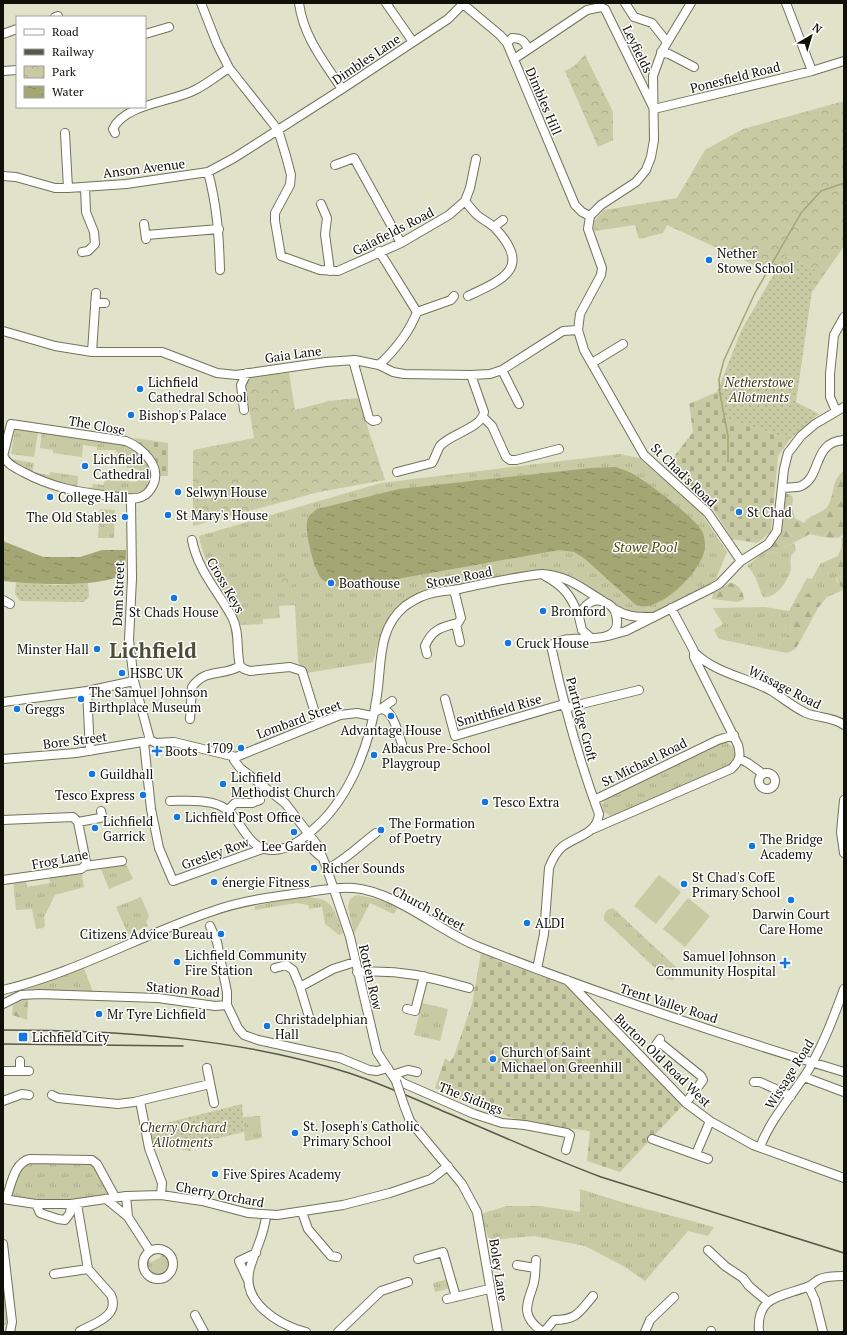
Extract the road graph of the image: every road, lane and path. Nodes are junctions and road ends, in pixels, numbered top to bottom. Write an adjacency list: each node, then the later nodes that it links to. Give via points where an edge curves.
1 (201, 3): 20 (street)
2 (299, 3): 24 (street, via 314,48)
3 (386, 3): 12 (street)
4 (625, 3): 13 (street, via 634,17 652,23)
5 (690, 3): 13 (street)
6 (786, 3): 23 (street)
7 (464, 4): 12 (street, Dimbles Lane, via 448,19); 14 (street, Dimbles Hill)
8 (169, 27): 11 (street)
9 (16, 30): 10 (street)
10 (3, 34)
11 (146, 34)
12 (413, 42): 24 (street, Dimbles Lane)
13 (667, 42): 16 (street)
14 (507, 43): 15 (street, via 512,38 517,38 525,42); 17 (street, Dimbles Hill)
15 (528, 49): 17 (street, Leyfields); 27 (street, Leyfields, via 587,10 601,6 605,9)
16 (661, 52): 19 (street); 27 (street, via 653,76)
17 (514, 59): 39 (street, Dimbles Hill, via 572,199 582,212)
18 (844, 61): 23 (street, Ponesfield Road)
19 (694, 67)
20 (229, 68): 25 (street, via 196,90); 28 (street)
21 (16, 70): 22 (street)
22 (3, 71)
23 (812, 71): 27 (street, Ponesfield Road)
24 (342, 89): 28 (street, Dimbles Lane)
25 (146, 107)
26 (142, 108): 30 (street, via 130,112 115,125 113,129)
27 (654, 109): 39 (street, via 652,151 646,170 636,182 601,205)
28 (278, 130): 33 (street, Anson Avenue); 48 (street, Gaiafields Road, via 291,175 290,185 275,213 281,256)
29 (65, 133): 36 (street)
30 (116, 133)
31 (476, 159): 37 (street)
32 (335, 165): 44 (street, via 354,158)
33 (208, 172): 35 (street, Anson Avenue); 43 (street)
34 (3, 176): 36 (street, Anson Avenue, via 55,188)
35 (85, 187): 36 (street, Anson Avenue); 46 (street, via 86,212 96,238 92,248)
36 (68, 188)
37 (465, 201): 42 (street, via 477,215); 44 (street, Gaiafields Road, via 449,215)
38 (321, 203): 48 (street, via 327,218 325,234)
39 (590, 216): 56 (street, via 588,228 602,268 601,275 580,314)
40 (503, 220): 42 (street)
41 (144, 224): 43 (street, via 146,238)
42 (494, 227): 49 (street, via 510,250 514,260 512,266 507,274 491,286)
43 (219, 229): 47 (street)
44 (400, 243): 45 (street, Gaiafields Road)
45 (379, 251): 48 (street, Gaiafields Road, via 338,271); 54 (street)
46 (82, 252)
47 (220, 270)
48 (330, 271)
49 (472, 292)
50 (96, 293): 52 (street)
51 (453, 299): 54 (street)
52 (95, 303): 53 (street); 59 (street)
53 (105, 303)
54 (417, 312): 62 (street, via 405,336)
55 (844, 317): 69 (street, via 834,335 830,374 830,397)
56 (578, 330): 61 (street, St Chad's Road, via 584,350); 63 (street, Gaia Lane, via 563,331)
57 (3, 331): 59 (street, Gaia Lane, via 55,346)
58 (623, 344): 61 (street)
59 (92, 352): 64 (street, Gaia Lane, via 162,352 217,374)
60 (353, 360): 62 (street, Gaia Lane); 64 (street, Gaia Lane); 71 (street, via 369,418)
61 (592, 363): 79 (street, St Chad's Road, via 644,455 708,513)
62 (379, 365): 65 (street, Gaia Lane, via 404,374)
63 (502, 370): 65 (street, Gaia Lane, via 490,374); 66 (street)
64 (246, 373): 68 (street, via 241,385)
65 (471, 375): 70 (street, via 484,412)
66 (519, 404)
67 (844, 407): 69 (street)
68 (244, 410)
69 (836, 411): 76 (street, via 815,424 788,452)
70 (483, 417): 73 (street, via 492,426 506,457 510,460); 75 (street, via 440,446 432,463)
71 (377, 420)
72 (844, 440): 76 (street, via 832,442 825,448 806,483)
73 (559, 449)
74 (3, 455): 77 (street, The Close, via 11,466 52,485); 77 (street, The Close, via 11,424 126,441 140,449 153,464 155,480 143,497)
75 (397, 472)
76 (782, 488): 79 (street, via 777,531 768,544)
77 (131, 498): 97 (street, Dam Street, via 128,579 129,640)
78 (192, 540): 95 (street, Cross Keys, via 203,574 232,618 236,629)
79 (741, 561): 84 (street, via 719,584)
80 (542, 574): 81 (street, Stowe Road); 82 (street, Stowe Road, via 568,579); 86 (street, via 565,588)
81 (454, 590): 87 (street, via 461,618); 106 (street, Stowe Road, via 424,595 404,607 392,620 383,638)
82 (602, 601): 83 (street); 86 (street, via 585,605)
83 (613, 608): 85 (street, via 634,617); 89 (street, via 616,625)
84 (671, 608): 85 (street); 93 (street)
85 (652, 616): 89 (street, via 626,631)
86 (578, 617): 88 (street)
87 (456, 624): 92 (street); 94 (street, via 442,627 432,633 425,646)
88 (580, 627): 90 (street); 91 (street, via 577,635)
89 (607, 637): 90 (street)
90 (591, 638): 91 (street)
91 (570, 639): 104 (street, Partridge Croft, via 553,644 552,650)
92 (460, 642)
93 (694, 651): 96 (street, Wissage Road); 98 (street, via 694,658)
94 (427, 654)
95 (240, 666): 107 (street, via 211,673 194,684); 108 (street, via 250,671 290,667 302,671)
96 (716, 669): 98 (street); 109 (street, Wissage Road, via 751,681 806,713)
97 (134, 681): 100 (street); 111 (street, Dam Street)
98 (706, 682): 110 (street)
99 (639, 690): 104 (street)
100 (87, 691): 103 (street); 113 (street)
101 (445, 699): 104 (street, Smithfield Rise, via 455,736)
102 (392, 701): 105 (street)
103 (3, 702)
104 (564, 706): 119 (street, Partridge Croft)
105 (382, 708): 106 (street); 112 (street, via 394,721)
106 (373, 715): 108 (street, Lombard Street, via 349,713); 127 (street, Stowe Road, via 362,754 345,793 334,809)
107 (190, 719)
108 (320, 722): 114 (street, Lombard Street)
109 (844, 724)
110 (734, 734): 116 (street); 119 (street, St Michael Road)
111 (147, 741): 113 (street, Bore Street); 114 (street, Bore Street, via 174,742); 137 (street, Dam Street, via 152,809 159,848)
112 (402, 744)
113 (90, 751): 115 (street, Bore Street)
114 (236, 757): 127 (street, Rotten Row, via 234,760 240,768 286,803)
115 (3, 758)
116 (740, 759): 117 (street); 126 (street, via 731,769)
117 (763, 774)
118 (260, 800): 122 (street, via 252,803 235,803)
119 (594, 800): 126 (street, St Michael Road, via 599,814)
120 (170, 801): 122 (street, via 212,803)
121 (844, 802): 131 (street, via 841,832)
122 (228, 810): 130 (street, via 250,841)
123 (102, 811): 125 (street, via 100,818)
124 (3, 820): 125 (street, via 73,816)
125 (78, 822): 134 (street)
126 (593, 829): 143 (street, via 561,847 552,860 549,868 544,934)
127 (309, 833): 129 (street, Gresley Row); 132 (street, Rotten Row)
128 (376, 833): 135 (street, via 349,853 339,864)
129 (292, 845): 130 (street, Gresley Row, via 276,850); 132 (street, via 310,847)
130 (265, 848): 137 (street, Gresley Row)
131 (844, 854)
132 (324, 860): 135 (street, Rotten Row)
133 (122, 861): 134 (street, Frog Lane)
134 (85, 866): 136 (street, Frog Lane, via 80,870)
135 (327, 869): 138 (street, Rotten Row)
136 (3, 880)
137 (173, 881)
138 (334, 889): 140 (street, Church Street, via 355,888 385,897); 141 (street, Rotten Row); 150 (street, Church Street, via 250,901 213,911 28,983)
139 (210, 926): 152 (street, via 217,942)
140 (485, 949): 143 (street, Trent Valley Road)
141 (355, 962): 144 (street, Rotten Row); 147 (street, via 333,969)
142 (275, 968): 147 (street, via 286,965 293,970)
143 (537, 969): 146 (street, Trent Valley Road)
144 (357, 972): 145 (street, via 381,970); 162 (street, Rotten Row, via 377,1052)
145 (424, 976): 148 (street); 153 (street, via 415,1011)
146 (566, 980): 157 (street, Trent Valley Road); 173 (street, Burton Old Road West)
147 (300, 987): 154 (street)
148 (469, 988)
149 (844, 989): 157 (street, Wissage Road, via 830,1027)
150 (3, 990)
151 (3, 1004): 152 (street, Station Road, via 21,995 39,994 158,998 215,1006)
152 (228, 1005): 162 (street, Station Road, via 238,1028 249,1038 340,1058 369,1070)
153 (407, 1009)
154 (310, 1020)
155 (654, 1049): 173 (street, via 659,1040 701,1076 701,1084)
156 (20, 1061): 159 (street, via 24,1071)
157 (812, 1063): 161 (street, Trent Valley Road); 163 (street, Wissage Road)
158 (207, 1068): 165 (street)
159 (3, 1071)
160 (417, 1072): 162 (street, Station Road, via 408,1070)
161 (844, 1072)
162 (392, 1074): 177 (street, The Sidings, via 403,1083 474,1114 502,1123 570,1133); 180 (street, Boley Lane, bridge, via 410,1121)
163 (804, 1077): 166 (street); 168 (street, Wissage Road)
164 (758, 1080): 168 (street)
165 (210, 1084): 171 (street); 172 (street)
166 (844, 1092)
167 (30, 1095): 170 (street, via 22,1094)
168 (791, 1096): 176 (street, Wissage Road, via 766,1131)
169 (56, 1099): 171 (street, via 118,1104)
170 (3, 1101)
171 (140, 1101): 182 (street, via 149,1148 162,1183)
172 (214, 1103)
173 (686, 1103): 174 (street, Burton Old Road West)
174 (710, 1122): 176 (street, Burton Old Road West); 178 (street)
175 (652, 1139): 178 (street)
176 (760, 1147): 181 (street, Burton Old Road West)
177 (566, 1150)
178 (696, 1154): 179 (street)
179 (708, 1159)
180 (448, 1166): 189 (street, Cherry Orchard, via 431,1179 390,1193); 205 (street, Boley Lane, via 466,1190 477,1212)
181 (844, 1178)
182 (161, 1195): 183 (street, Cherry Orchard); 190 (street, Cherry Orchard, via 202,1201)
183 (126, 1196): 184 (street, Cherry Orchard); 191 (street)
184 (115, 1197): 185 (street, via 97,1164 92,1160 30,1159 23,1160 19,1165); 186 (street, Cherry Orchard)
185 (4, 1199): 187 (street, Cherry Orchard)
186 (106, 1199): 188 (street, Cherry Orchard); 191 (street)
187 (36, 1204): 188 (street, Cherry Orchard); 188 (street, via 40,1213 65,1220)
188 (74, 1204): 199 (street)
189 (302, 1212): 190 (street, Cherry Orchard); 196 (street, via 308,1228 332,1256)
190 (266, 1216): 195 (street)
191 (128, 1217): 194 (street)
192 (3, 1244): 206 (street)
193 (709, 1250): 211 (street)
194 (150, 1252)
195 (256, 1253): 202 (street); 202 (street, via 239,1261)
196 (336, 1257)
197 (418, 1260): 209 (street, via 444,1252)
198 (517, 1265): 219 (street, via 536,1264 533,1287 527,1302 528,1314 533,1325)
199 (88, 1269): 200 (street); 213 (street, via 111,1295 113,1305 108,1316)
200 (54, 1274)
201 (844, 1276): 204 (street, via 825,1277)
202 (248, 1280): 216 (street, via 255,1299 267,1313)
203 (408, 1282): 217 (street, via 381,1291)
204 (809, 1287): 211 (street, via 779,1295); 222 (street)
205 (489, 1289): 209 (street); 218 (street, Boley Lane)
206 (5, 1291): 214 (street, via 12,1322)
207 (593, 1296): 219 (street, via 577,1315 566,1320 554,1320)
208 (675, 1296): 220 (street, via 650,1320)
209 (456, 1297): 210 (street)
210 (447, 1299)
211 (768, 1302): 221 (street, via 760,1317)
212 (195, 1315): 215 (street)
213 (80, 1331)
214 (10, 1332)
215 (204, 1332)
216 (306, 1332)
217 (338, 1332)
218 (498, 1332)
219 (543, 1332)
220 (645, 1332)
221 (759, 1332)
222 (823, 1332)

